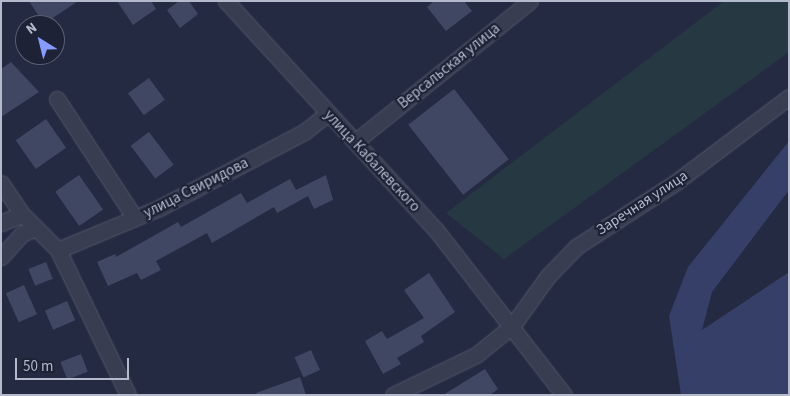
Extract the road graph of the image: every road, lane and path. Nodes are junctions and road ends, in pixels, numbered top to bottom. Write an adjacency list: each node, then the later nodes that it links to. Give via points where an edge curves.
1 (226, 1): 5 (street, улица Кабалевского)
2 (530, 1): 6 (street, Версальская улица)
3 (789, 97): 14 (street, Заречная улица, via 676,182 576,247 548,276)
4 (56, 99): 9 (street)
5 (327, 114): 6 (street, улица Кабалевского); 9 (street, улица Свиридова, via 304,132)
6 (356, 141): 14 (street, улица Кабалевского, via 472,273)
7 (1, 183): 8 (street)
8 (22, 214): 10 (street); 11 (street)
9 (135, 218): 12 (street, улица Свиридова)
10 (1, 223)
11 (35, 228): 12 (street); 13 (street, via 22,234)
12 (58, 250): 15 (street)
13 (1, 256)
14 (512, 326): 16 (street, Заречная улица, via 453,368); 17 (street, улица Кабалевского)
15 (128, 395)
16 (393, 395)
17 (564, 395)

